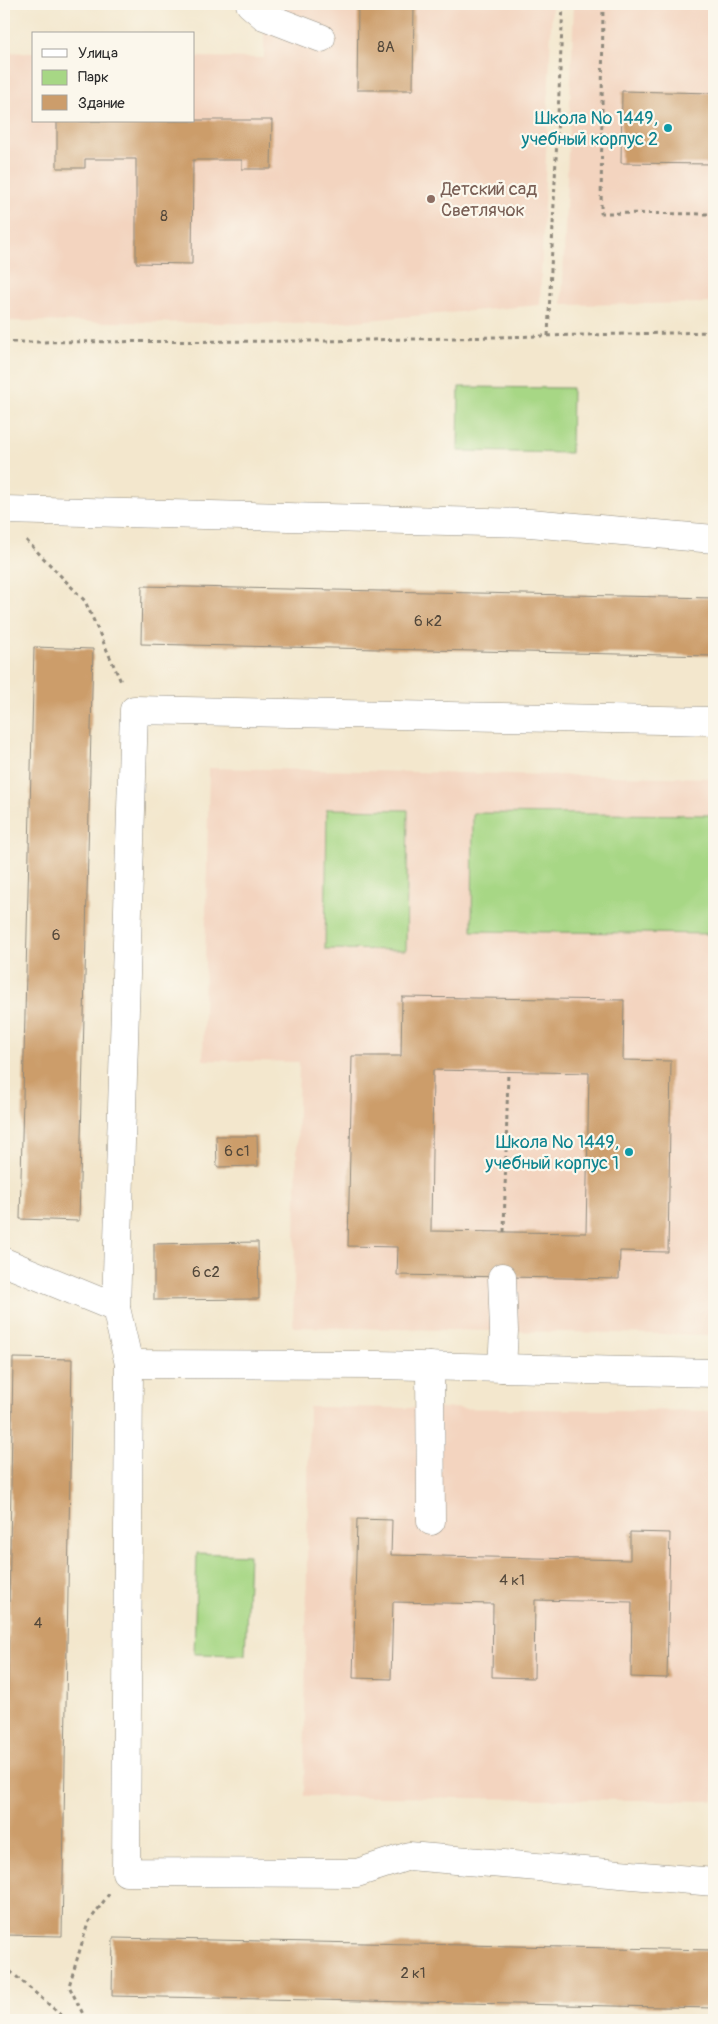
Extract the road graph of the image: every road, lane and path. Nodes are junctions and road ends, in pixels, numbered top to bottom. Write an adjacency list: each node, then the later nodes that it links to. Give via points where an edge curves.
1 (250, 4): 4 (lane, via 264,16)
2 (562, 4): 7 (path)
3 (603, 4): 5 (path, via 601,213)
4 (321, 38)
5 (714, 214)
6 (714, 332): 7 (path)
7 (548, 336): 8 (path, via 324,341)
8 (4, 342)
9 (4, 510): 11 (lane, via 530,523)
10 (24, 538): 12 (path, via 85,601)
11 (714, 539)
12 (134, 710): 13 (lane); 18 (lane)
13 (714, 721)
14 (508, 1071): 15 (path)
15 (504, 1232)
16 (4, 1262): 18 (lane)
17 (502, 1277): 21 (lane)
18 (116, 1308): 19 (lane)
19 (130, 1364): 20 (lane); 24 (lane)
20 (430, 1366): 21 (lane); 23 (lane)
21 (502, 1368): 22 (lane)
22 (714, 1373)
23 (431, 1521)
24 (126, 1872): 25 (lane, via 357,1874 409,1856); 28 (path, via 88,1923 69,1986)
25 (714, 1882)
26 (4, 1966): 27 (path)
27 (67, 2020)
28 (86, 2020)

